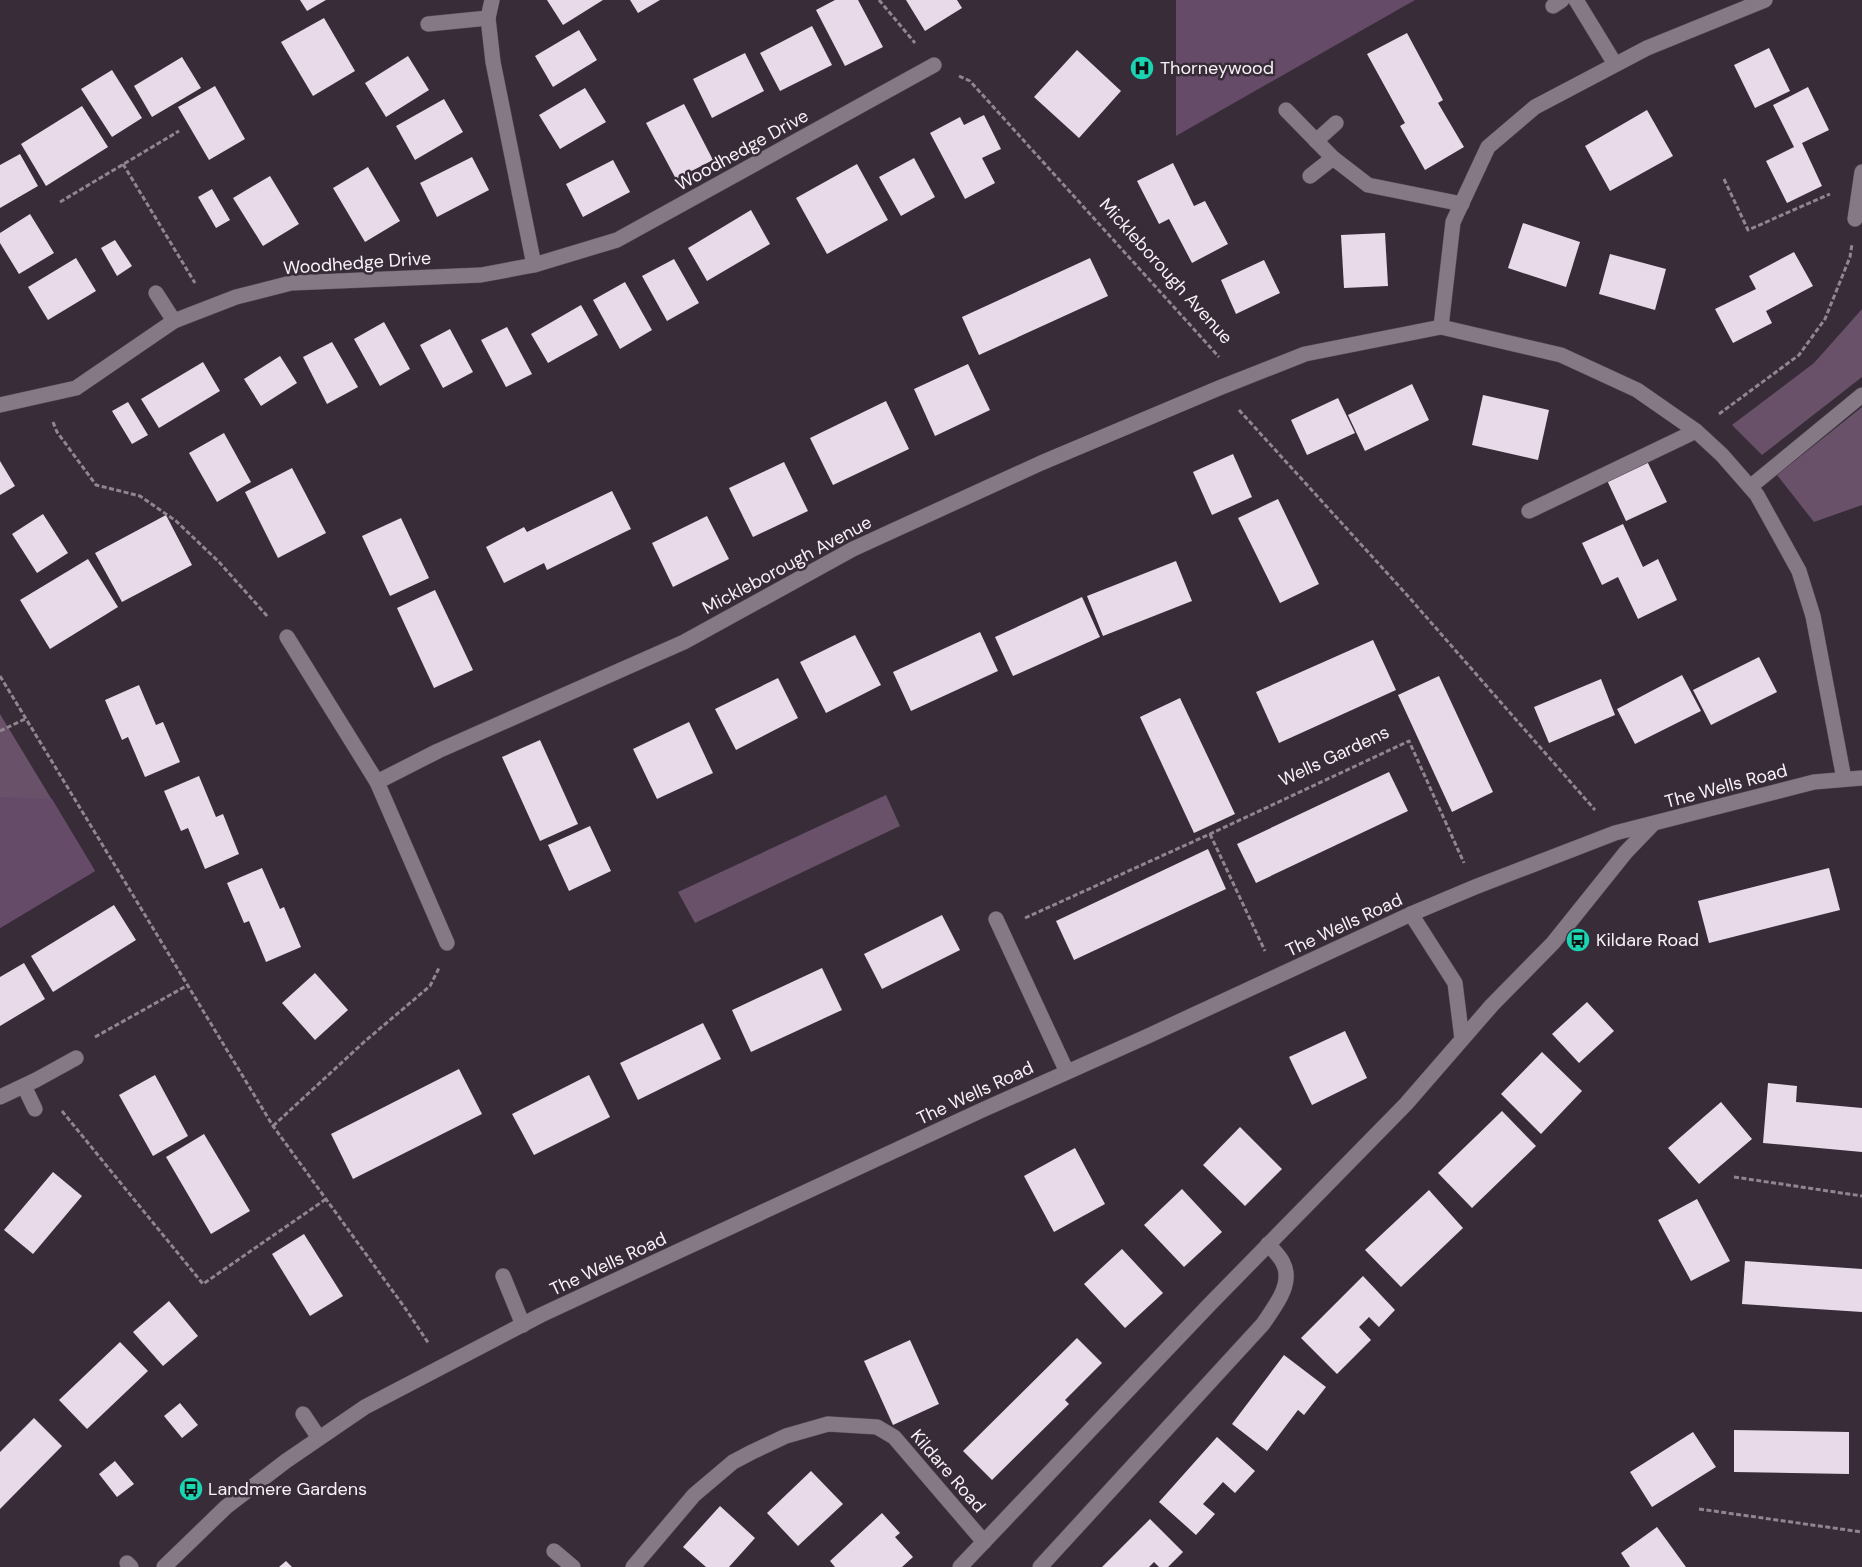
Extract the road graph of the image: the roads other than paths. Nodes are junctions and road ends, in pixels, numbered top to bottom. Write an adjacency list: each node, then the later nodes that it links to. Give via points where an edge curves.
1 (492, 0): 4 (street)
2 (1576, 0): 6 (street)
3 (1765, 0): 6 (street)
4 (488, 18): 5 (street); 16 (street, via 493,62)
5 (428, 24)
6 (1615, 64): 14 (street, via 1536,107 1488,147)
7 (934, 65): 16 (street, Woodhedge Drive, via 617,240)
8 (1286, 110): 10 (street)
9 (1336, 123): 10 (street)
10 (1316, 141): 11 (street)
11 (1334, 158): 12 (street); 14 (street, via 1368,186)
12 (1310, 176)
13 (1861, 176): 15 (street)
14 (1462, 204): 19 (street, via 1454,222)
15 (1855, 219)
16 (534, 265): 18 (street, Woodhedge Drive, via 481,275 290,283 236,297)
17 (156, 293): 18 (street)
18 (174, 321): 21 (street, Woodhedge Drive, via 76,388)
19 (1441, 327): 22 (street, Mickleborough Avenue, via 1561,356 1637,390); 28 (street, Mickleborough Avenue, via 1305,354 1041,463 853,548 684,642 447,747)
20 (1862, 395): 23 (street)
21 (0, 405)
22 (1696, 431): 23 (street, Mickleborough Avenue); 24 (street)
23 (1750, 487): 27 (street, Mickleborough Avenue, via 1757,494 1799,571 1813,616)
24 (1529, 511)
25 (287, 637): 28 (street)
26 (1862, 778): 27 (street, The Wells Road)
27 (1844, 779): 29 (street, The Wells Road, via 1814,782)
28 (377, 782): 32 (street)
29 (1652, 825): 30 (street, The Wells Road, via 1615,833); 33 (street, Kildare Road, via 1626,852 1553,943)
30 (1410, 914): 33 (street, via 1454,982); 35 (street, The Wells Road)
31 (998, 924): 35 (street)
32 (447, 943)
33 (1462, 1039): 39 (street, Kildare Road, via 1406,1104)
34 (73, 1060): 36 (street)
35 (1067, 1072): 41 (street, The Wells Road)
36 (30, 1083): 37 (street); 38 (street)
37 (0, 1097)
38 (36, 1109)
39 (1268, 1244): 44 (street, Kildare Road); 50 (street, via 1284,1263 1286,1277 1282,1295 1263,1324)
40 (503, 1276): 41 (street)
41 (523, 1325): 43 (street, The Wells Road, via 365,1407)
42 (303, 1414): 43 (street)
43 (319, 1438): 46 (street, The Wells Road, via 226,1507)
44 (984, 1542): 48 (street, Kildare Road, via 894,1437 877,1427 828,1424 786,1436 733,1462 694,1495); 49 (street, Kildare Road)
45 (554, 1551): 47 (street)
46 (164, 1567)
47 (573, 1567)
48 (633, 1567)
49 (960, 1567)
50 (1040, 1567)

